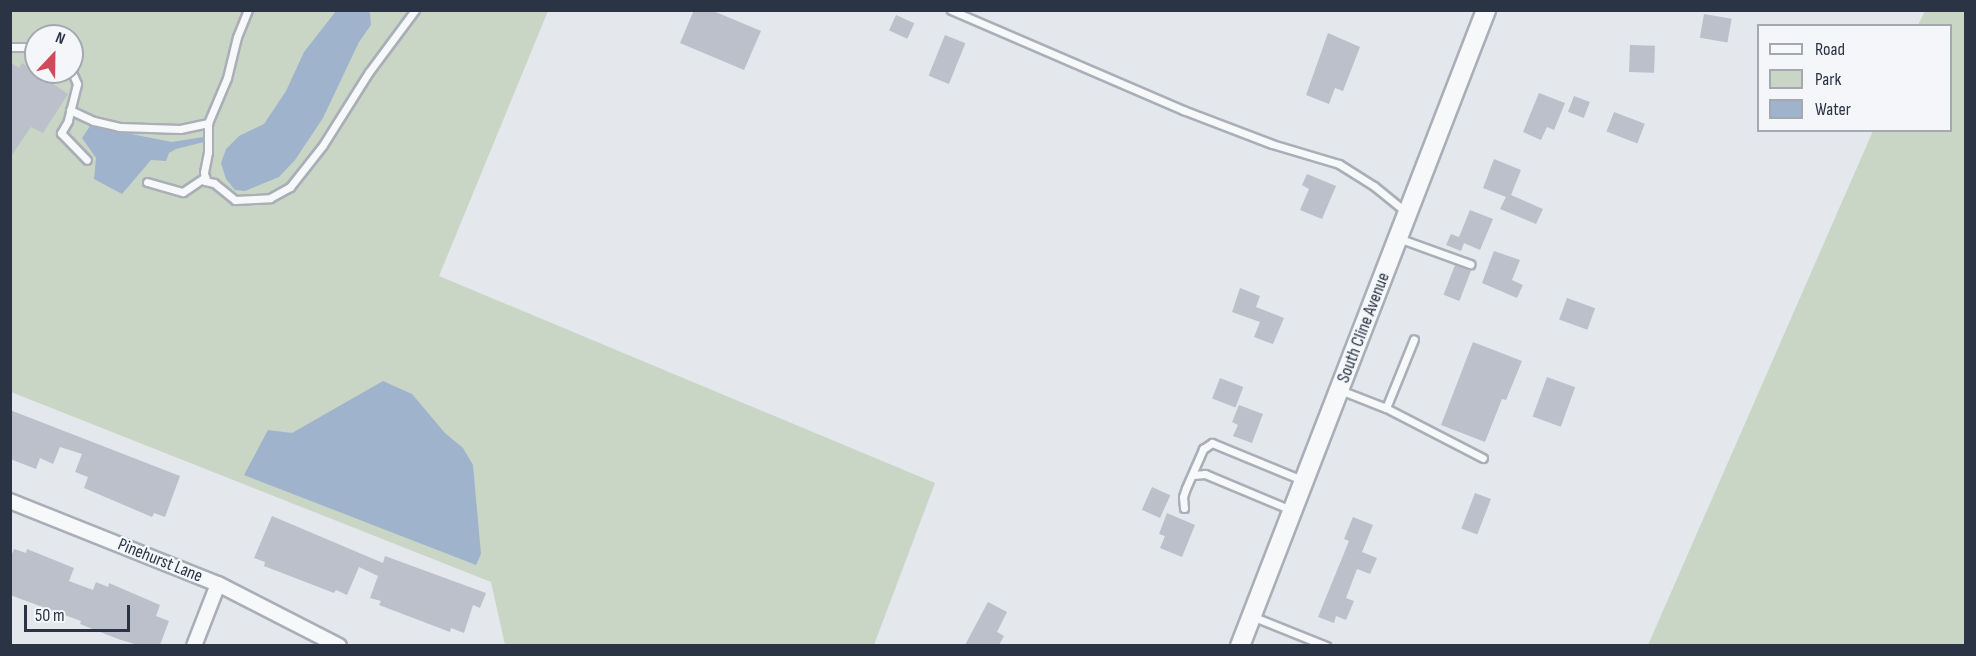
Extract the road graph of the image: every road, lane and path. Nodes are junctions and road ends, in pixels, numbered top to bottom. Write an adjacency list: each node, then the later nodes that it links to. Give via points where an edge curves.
1 (248, 10): 7 (lane)
2 (416, 10): 9 (lane, via 369,72 323,146 290,187 270,198 235,200)
3 (951, 10): 11 (lane, via 1183,110 1272,144 1339,164)
4 (1486, 10): 11 (street, South Cline Avenue)
5 (77, 84): 6 (lane)
6 (70, 110): 7 (lane, via 118,127 180,129); 8 (lane, via 61,134)
7 (208, 123): 9 (lane)
8 (87, 160)
9 (205, 177): 10 (lane, via 183,192)
10 (147, 182)
11 (1408, 213): 12 (street, South Cline Avenue)
12 (1398, 238): 13 (lane); 15 (street, South Cline Avenue)
13 (1470, 264)
14 (1414, 339): 16 (lane)
15 (1340, 390): 16 (lane); 19 (street, South Cline Avenue)
16 (1386, 408): 17 (lane)
17 (1484, 458)
18 (1193, 475): 19 (lane, via 1203,449 1212,443); 21 (lane, via 1183,498); 22 (lane, via 1205,474)
19 (1304, 481): 22 (street, South Cline Avenue)
20 (10, 501): 23 (street, Pinehurst Lane)
21 (1184, 508)
22 (1292, 510): 24 (street, South Cline Avenue)
23 (218, 584): 25 (street); 26 (street, Pinehurst Lane)
24 (1251, 616): 27 (street, South Cline Avenue); 28 (lane)
25 (194, 645)
26 (339, 645)
27 (1240, 645)
28 (1326, 645)

